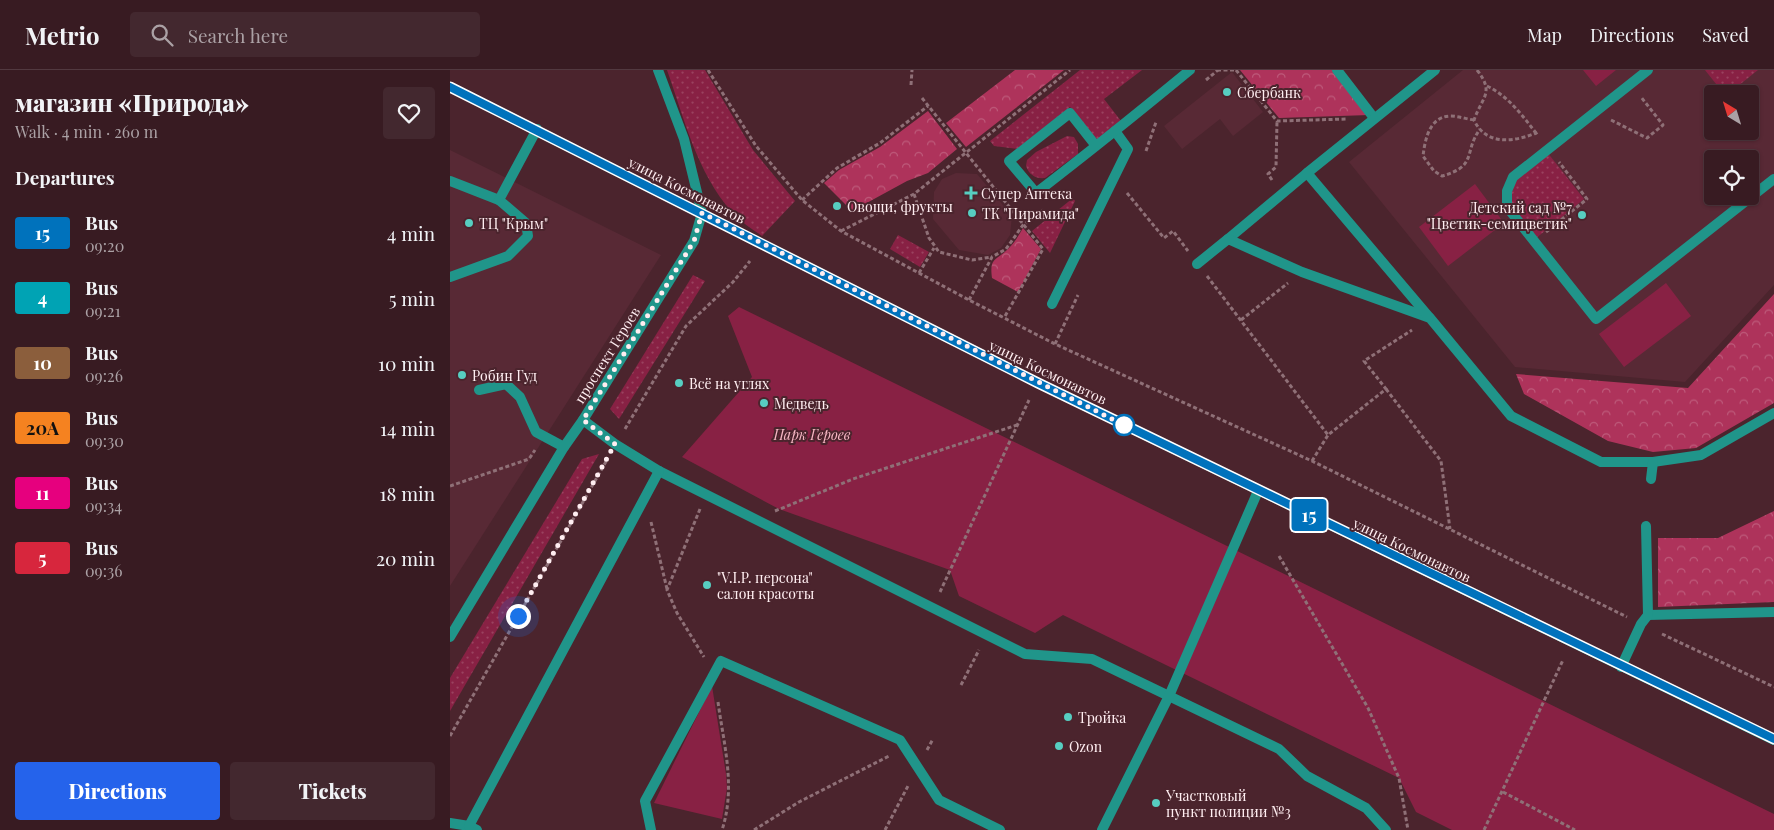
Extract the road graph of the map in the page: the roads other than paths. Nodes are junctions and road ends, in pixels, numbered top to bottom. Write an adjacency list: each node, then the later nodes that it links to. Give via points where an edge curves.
1 (658, 70): 15 (street, проспект Героев, via 684,139)
2 (1190, 70): 9 (street)
3 (1337, 70): 7 (street)
4 (1435, 70): 7 (street)
5 (1648, 70): 12 (street, via 1513,177 1507,191 1507,207 1596,319)
6 (450, 87): 8 (street, улица Космонавтов)
7 (1374, 118): 11 (street)
8 (537, 129): 14 (street); 15 (street, улица Космонавтов)
9 (1115, 131): 10 (street); 19 (street, via 1128,149)
10 (1096, 146): 10 (street, via 1070,114 1009,161 1036,193)
11 (1307, 173): 16 (street); 20 (street)
12 (1774, 179)
13 (450, 181): 14 (street)
14 (499, 200): 18 (street, via 526,223 528,236 508,256)
15 (702, 213): 23 (street, проспект Героев, via 694,241); 28 (street, улица Космонавтов)
16 (1228, 239): 17 (street); 20 (street, via 1302,272)
17 (1197, 264)
18 (450, 278)
19 (1052, 304)
20 (1430, 318): 25 (street, via 1511,416 1601,462)
21 (479, 390): 24 (street, via 506,384 520,397 536,432)
22 (1774, 414): 25 (street, via 1701,455)
23 (583, 420): 24 (street, проспект Героев); 26 (street)
24 (564, 447): 32 (street, проспект Героев)
25 (1653, 462): 27 (street)
26 (659, 471): 34 (street, via 1025,654 1092,659); 38 (street)
27 (1651, 478)
28 (1258, 491): 33 (street, улица Космонавтов); 34 (street)
29 (1646, 526): 31 (street)
30 (1774, 612): 31 (street)
31 (1648, 615): 33 (street)
32 (450, 637)
33 (1621, 667): 35 (street, улица Космонавтов)
34 (1169, 696): 41 (street); 42 (street, via 1279,749 1308,776 1366,808)
35 (1774, 740)
36 (450, 823): 38 (street)
37 (985, 827): 39 (street, via 939,800 900,740 721,661 645,801); 40 (street)
38 (473, 828)
39 (651, 830)
40 (1000, 830)
41 (1102, 830)
42 (1386, 830)

